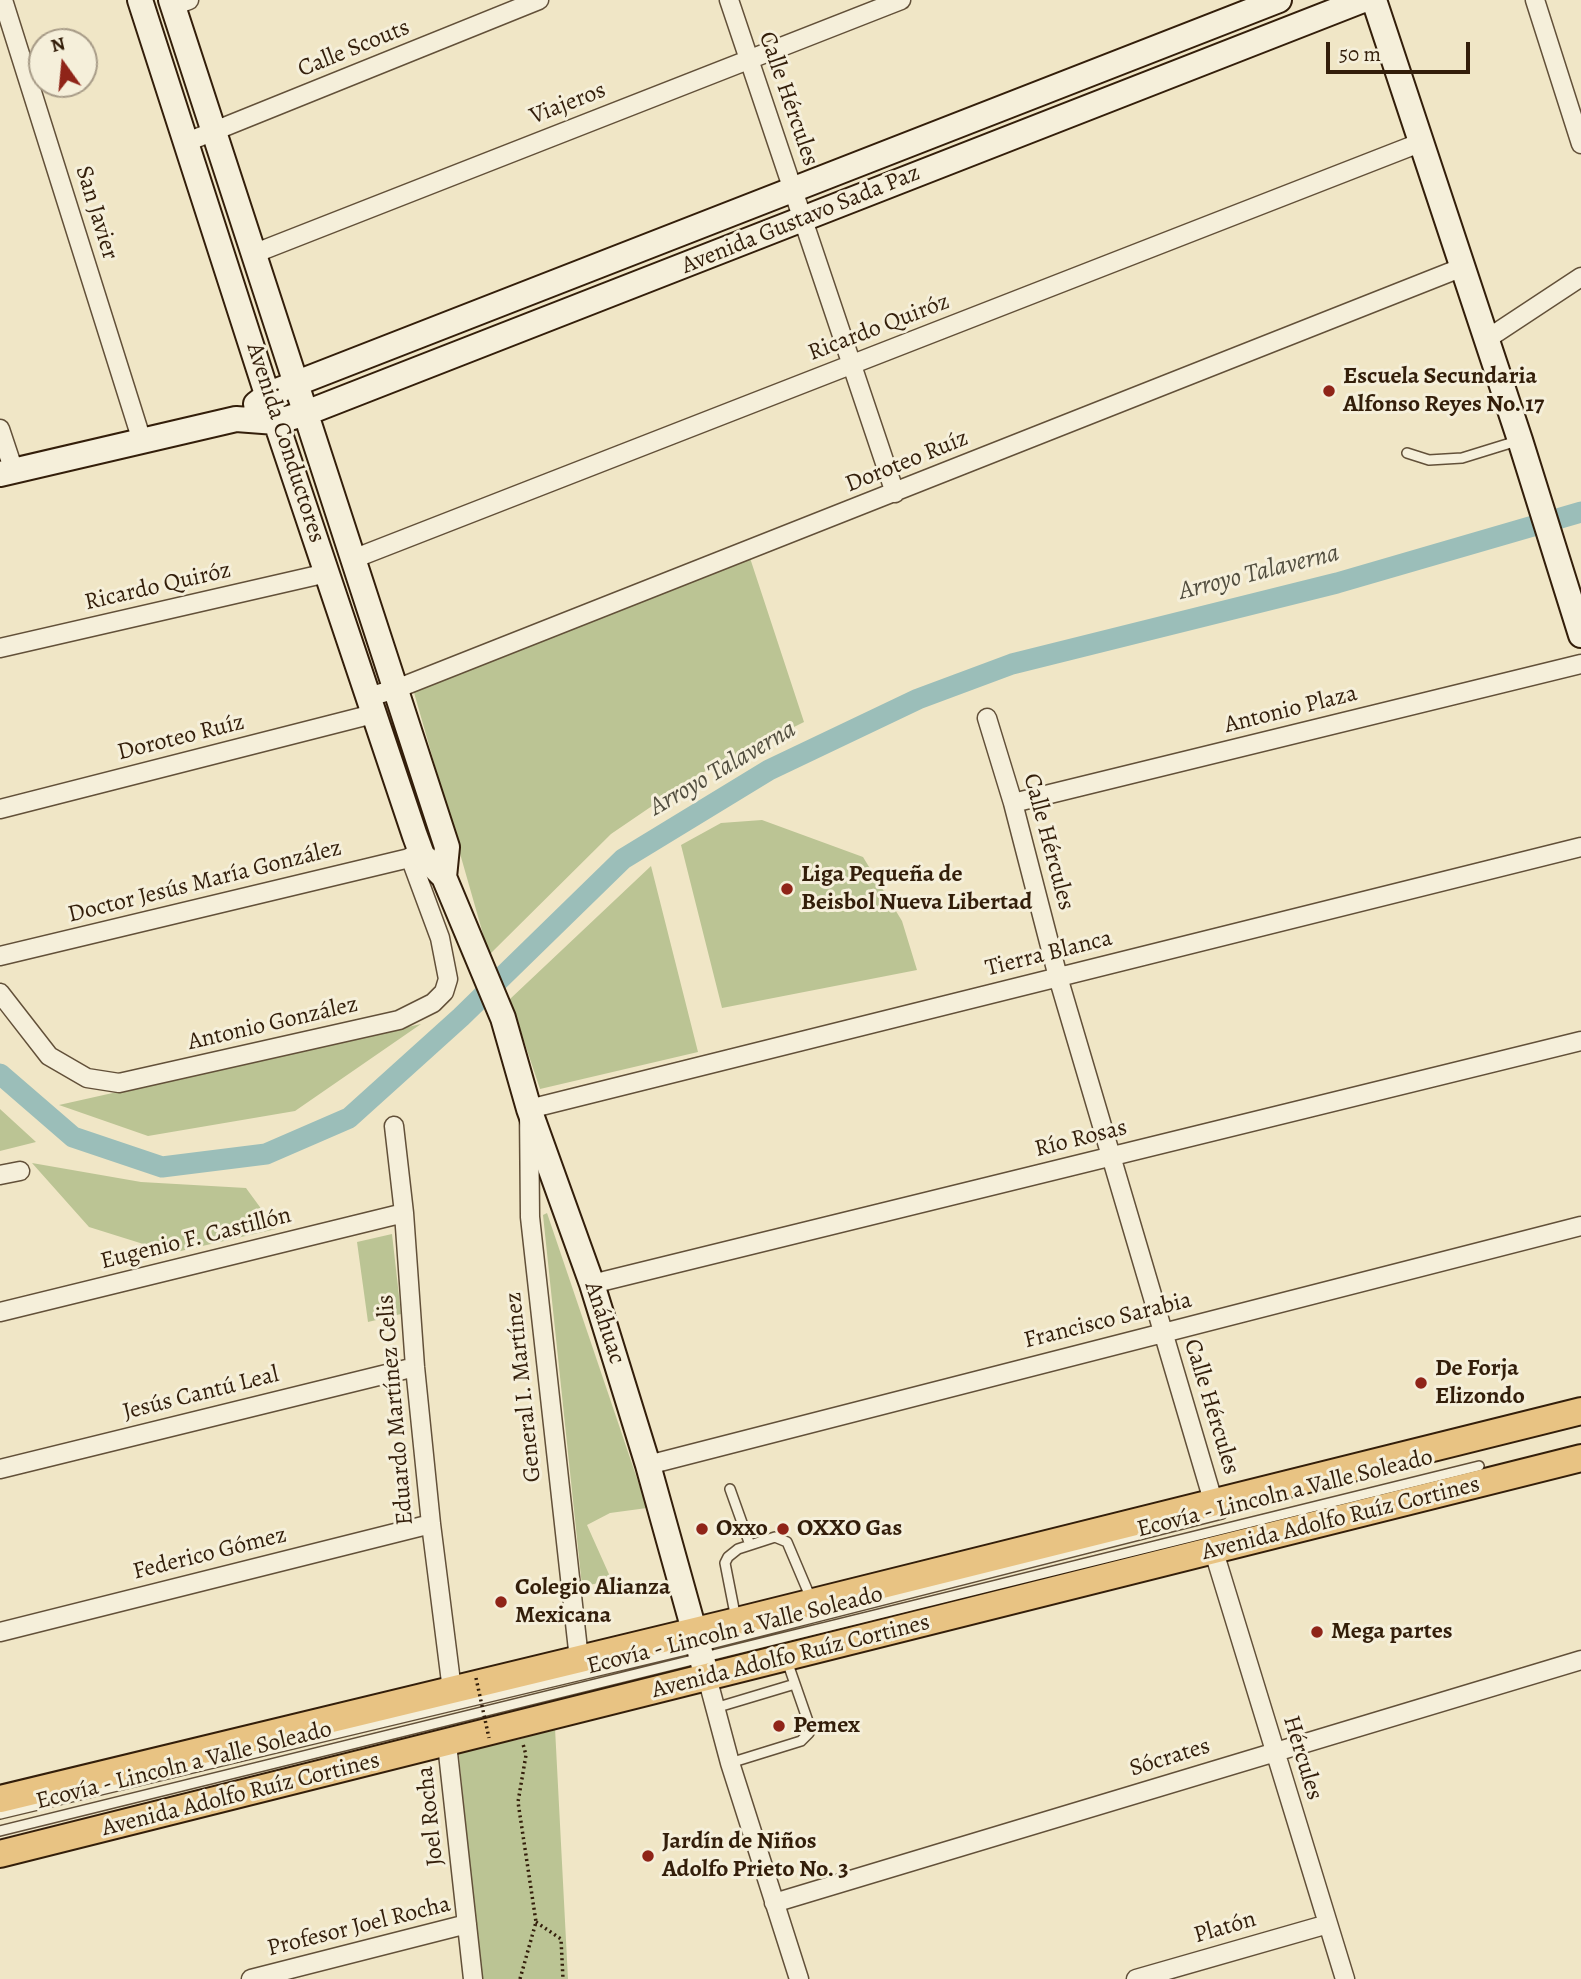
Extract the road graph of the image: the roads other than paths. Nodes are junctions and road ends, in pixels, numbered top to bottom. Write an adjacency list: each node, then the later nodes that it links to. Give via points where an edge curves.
1 (3, 0): 30 (street, San Javier)
2 (140, 0): 13 (street, Avenida Conductores)
3 (539, 0): 12 (street, Calle Scouts)
4 (729, 0): 11 (street, Calle Hércules)
5 (901, 0): 11 (street, Viajeros)
6 (1279, 0): 16 (street, Avenida Gustavo Sada Paz)
7 (1363, 0): 17 (street, Avenida Gustavo Sada Paz)
8 (1374, 0): 14 (street)
9 (1535, 0): 15 (street)
10 (178, 2): 12 (street, Avenida Conductores)
11 (749, 60): 16 (street, Calle Hércules); 18 (street, Viajeros)
12 (213, 132): 13 (street, Calle Scouts); 18 (street, Avenida Conductores)
13 (187, 142): 24 (street, Avenida Conductores)
14 (1422, 142): 19 (street); 22 (street, Ricardo Quiróz)
15 (1581, 144)
16 (794, 191): 17 (street, Calle Hércules); 23 (street, Avenida Gustavo Sada Paz)
17 (805, 219): 22 (street, Calle Hércules); 25 (street, Avenida Gustavo Sada Paz)
18 (253, 254): 23 (street, Avenida Conductores)
19 (1463, 267): 21 (street); 33 (street, Doroteo Ruíz)
20 (1581, 277): 21 (street)
21 (1487, 338): 29 (street)
22 (851, 366): 33 (street, Calle Hércules); 34 (street, Ricardo Quiróz)
23 (296, 385): 24 (street, Avenida Gustavo Sada Paz); 25 (street, Avenida Conductores)
24 (269, 394): 26 (street, Avenida Gustavo Sada Paz); 27 (street, Avenida Conductores)
25 (306, 413): 27 (street, Avenida Gustavo Sada Paz); 34 (street, Avenida Conductores)
26 (236, 419): 27 (street, Avenida Gustavo Sada Paz); 30 (street, Avenida Gustavo Sada Paz)
27 (276, 422): 35 (street, Avenida Conductores)
28 (0, 429): 32 (street)
29 (1520, 440): 31 (lane, via 1462,458 1429,460); 36 (street)
30 (142, 441): 32 (street, Avenida Gustavo Sada Paz)
31 (1407, 453)
32 (7, 472)
33 (895, 493): 39 (street, Doroteo Ruíz)
34 (353, 559): 39 (street, Avenida Conductores)
35 (327, 573): 37 (street, Ricardo Quiróz); 40 (street, Avenida Conductores)
36 (1581, 635)
37 (0, 648)
38 (1581, 664): 42 (street, Antonio Plaza)
39 (396, 689): 40 (street, Doroteo Ruíz); 44 (street, Avenida Conductores)
40 (371, 706): 43 (street, Doroteo Ruíz); 46 (street, Avenida Conductores)
41 (987, 718): 42 (street, Calle Hércules)
42 (1013, 803): 49 (street, Calle Hércules)
43 (0, 810)
44 (447, 847): 46 (street, Doctor Jesús María González); 47 (street, Avenida Conductores)
45 (1581, 847): 49 (street, Tierra Blanca)
46 (416, 856): 47 (street, Avenida Conductores); 48 (street, Doctor Jesús María González); 50 (street, Antonio González, via 448,979 433,1003 399,1020 119,1083 87,1078 49,1056)
47 (444, 877): 51 (street, Avenida Conductores)
48 (0, 957)
49 (1058, 977): 53 (street, Tierra Blanca); 55 (street, Calle Hércules)
50 (0, 993)
51 (503, 1018): 53 (street, Anáhuac)
52 (1581, 1041): 55 (street, Río Rosas)
53 (529, 1109): 60 (street, Anáhuac); 79 (street, General I. Martínez, via 530,1217)
54 (394, 1126): 58 (street, Eduardo Martínez Celis)
55 (1112, 1157): 60 (street, Río Rosas); 62 (street, Calle Hércules)
56 (20, 1171): 57 (street)
57 (0, 1175)
58 (404, 1213): 61 (street, Eugenio F. Castillón); 63 (street, Eduardo Martínez Celis)
59 (1581, 1226): 62 (street, Francisco Sarabia)
60 (592, 1284): 66 (street, Anáhuac)
61 (0, 1312)
62 (1163, 1333): 66 (street, Francisco Sarabia); 70 (street, Calle Hércules)
63 (415, 1367): 68 (street, Jesús Cantú Leal); 71 (street, Eduardo Martínez Celis)
64 (1581, 1411): 70 (main road, Avenida Adolfo Ruíz Cortines)
65 (1581, 1458): 73 (main road, Avenida Adolfo Ruíz Cortines)
66 (648, 1465): 77 (street, Anáhuac)
67 (1479, 1465): 77 (lane, Ecovía - Lincoln a Valle Soleado)
68 (0, 1469)
69 (730, 1489): 72 (lane)
70 (1223, 1507): 74 (main road, Avenida Adolfo Ruíz Cortines); 77 (lane)
71 (431, 1524): 76 (street, Federico Gómez); 81 (street, Eduardo Martínez Celis)
72 (750, 1545): 74 (lane, via 783,1538); 75 (lane, via 732,1553 725,1563)
73 (1214, 1552): 78 (main road, Avenida Adolfo Ruíz Cortines); 85 (street, Hércules)
74 (813, 1603): 75 (main road, Avenida Adolfo Ruíz Cortines)
75 (737, 1621): 77 (main road, Avenida Adolfo Ruíz Cortines)
76 (0, 1632)
77 (700, 1654): 78 (main road, Avenida Adolfo Ruíz Cortines); 79 (main road, Avenida Adolfo Ruíz Cortines); 83 (street); 84 (main road, Avenida Adolfo Ruíz Cortines); 88 (lane); 89 (lane, Ecovía - Lincoln a Valle Soleado)
78 (786, 1658): 82 (lane)
79 (579, 1659): 81 (main road, Avenida Adolfo Ruíz Cortines)
80 (1581, 1660): 85 (street, Sócrates)
81 (464, 1684): 87 (main road, Avenida Adolfo Ruíz Cortines)
82 (795, 1684): 83 (lane); 86 (lane, via 810,1727 806,1738)
83 (715, 1709): 86 (street)
84 (447, 1744): 90 (main road, Avenida Adolfo Ruíz Cortines); 92 (street, Joel Rocha)
85 (1275, 1752): 91 (street, Sócrates); 93 (street, Hércules)
86 (730, 1763): 91 (street)
87 (0, 1799)
88 (0, 1814)
89 (0, 1831)
90 (0, 1854)
91 (774, 1903): 96 (street)
92 (467, 1924): 94 (street, Profesor Joel Rocha); 95 (street, Profesor Joel Rocha)
93 (1328, 1924): 97 (street, Platón); 98 (street, Hércules)
94 (251, 1979)
95 (473, 1979)
96 (799, 1979)
97 (1136, 1979)
98 (1345, 1979)

